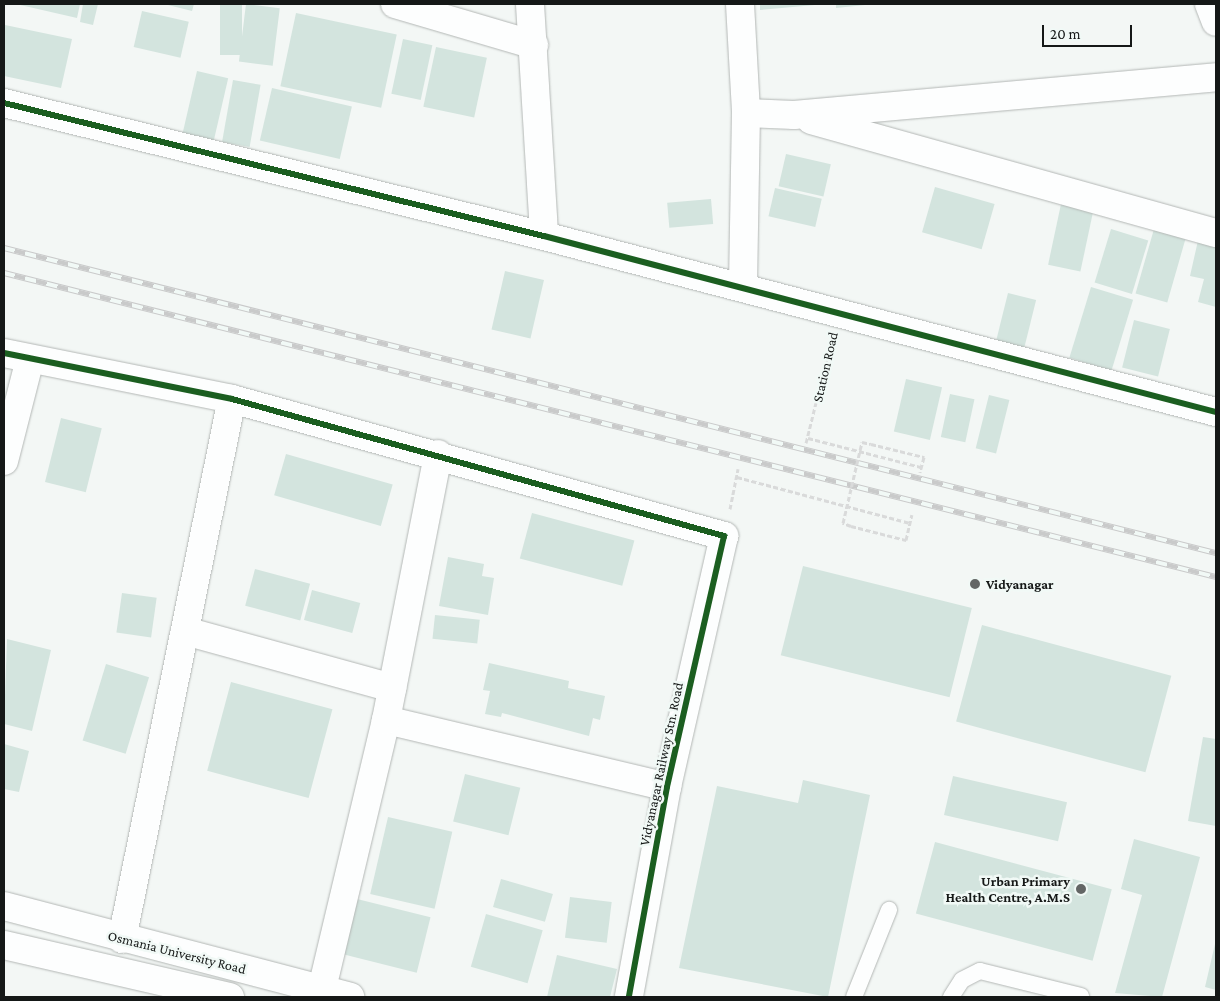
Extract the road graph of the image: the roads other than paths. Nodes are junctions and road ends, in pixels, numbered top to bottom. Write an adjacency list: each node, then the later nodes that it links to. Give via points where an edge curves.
1 (395, 4): 6 (street)
2 (530, 4): 6 (street)
3 (740, 4): 9 (street)
4 (1209, 4): 5 (street)
5 (1216, 22)
6 (534, 45): 12 (street)
7 (1216, 77): 10 (street)
8 (4, 103): 12 (street)
9 (746, 113): 10 (street); 13 (street)
10 (794, 116): 11 (street)
11 (1216, 234)
12 (544, 236): 13 (street)
13 (743, 287): 16 (street)
14 (17, 356): 15 (street); 18 (street)
15 (232, 400): 17 (street); 19 (street)
16 (1216, 412)
17 (438, 454): 20 (street); 22 (street, Vidyanagar Railway Stn. Road, via 724,536)
18 (4, 461)
19 (185, 632): 20 (street); 25 (street)
20 (392, 688): 21 (street)
21 (386, 720): 22 (street); 27 (street)
22 (668, 787): 31 (street, Vidyanagar Railway Stn. Road)
23 (4, 906): 25 (street, Osmania University Road)
24 (889, 910): 32 (lane)
25 (122, 939): 27 (street, Osmania University Road)
26 (6, 951): 29 (street)
27 (322, 992): 30 (street, Osmania University Road)
28 (1081, 996): 33 (lane, via 980,971 962,980)
29 (230, 997)
30 (350, 997)
31 (629, 997)
32 (854, 997)
33 (951, 997)

